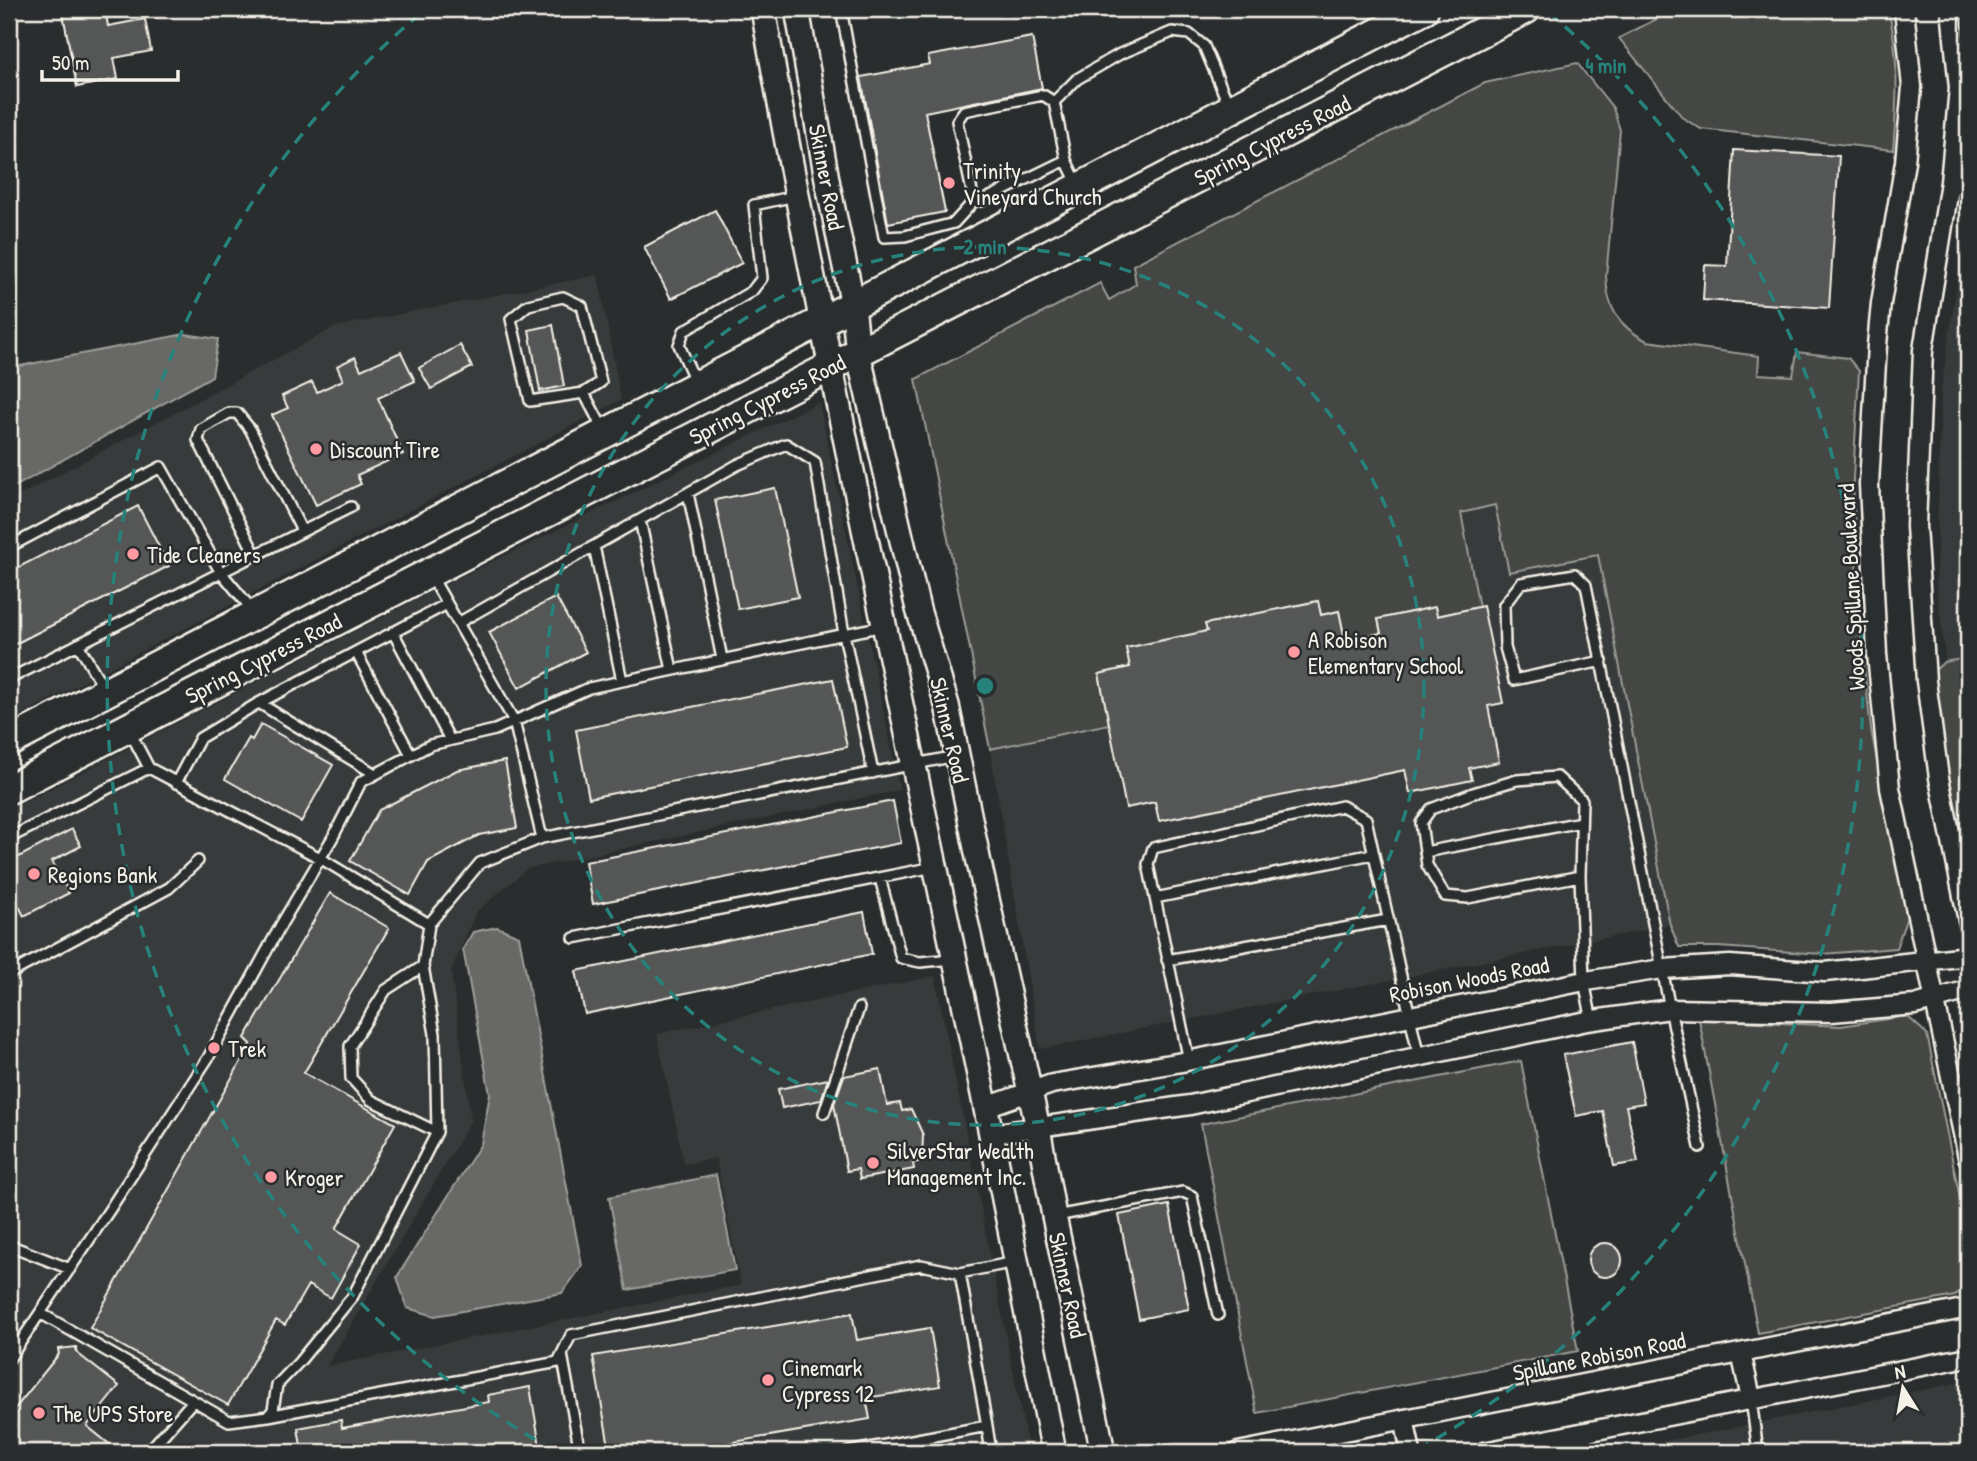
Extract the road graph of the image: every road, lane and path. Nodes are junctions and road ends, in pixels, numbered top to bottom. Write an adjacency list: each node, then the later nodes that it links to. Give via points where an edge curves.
1 (763, 9): 13 (street, Skinner Road)
2 (797, 9): 15 (street, Skinner Road)
3 (841, 9): 14 (lane, via 884,237 954,223)
4 (1424, 9): 9 (main road, Spring Cypress Road)
5 (1526, 9): 10 (main road, Spring Cypress Road)
6 (1903, 9): 77 (street, Woods Spillane Boulevard, via 1912,87 1879,324 1869,484 1877,654 1890,788)
7 (1951, 9): 71 (street, via 1959,88 1950,182 1923,350 1916,526 1928,693)
8 (1054, 102): 9 (lane, via 1088,72 1172,32 1189,34 1203,46); 11 (lane); 14 (lane, via 1043,95 964,111 957,121)
9 (1230, 110): 10 (main road); 12 (main road, Spring Cypress Road)
10 (1252, 150): 17 (main road, Spring Cypress Road)
11 (1066, 160): 12 (lane); 14 (lane)
12 (1079, 188): 15 (main road, Spring Cypress Road)
13 (796, 195): 16 (street, Skinner Road); 19 (lane, via 754,205 762,278 752,291 684,331 679,345)
14 (974, 201)
15 (853, 305): 16 (main road, Spring Cypress Road); 17 (street, Skinner Road)
16 (821, 322): 18 (street, Skinner Road); 19 (main road, Spring Cypress Road)
17 (858, 353): 18 (main road, Spring Cypress Road); 52 (street, Skinner Road)
18 (830, 367): 31 (main road, Spring Cypress Road); 35 (street, Skinner Road)
19 (697, 386): 21 (main road, Spring Cypress Road)
20 (584, 393): 20 (lane, via 530,401 511,319 528,305 563,297 582,306 601,382); 21 (lane)
21 (605, 433): 26 (main road, Spring Cypress Road)
22 (688, 493): 24 (lane); 37 (lane, via 786,444 815,462); 40 (lane)
23 (352, 507): 25 (lane)
24 (640, 520): 27 (lane); 42 (lane)
25 (302, 531): 29 (lane); 29 (lane, via 250,429 237,413 229,414 201,429 198,440)
26 (416, 531): 31 (main road); 33 (main road, Spring Cypress Road)
27 (594, 546): 34 (lane); 44 (lane)
28 (9, 547): 30 (lane, via 161,467)
29 (255, 554): 30 (lane)
30 (220, 571): 33 (lane); 38 (lane)
31 (430, 573): 32 (lane); 48 (main road, Spring Cypress Road)
32 (447, 604): 34 (lane); 36 (lane)
33 (256, 614): 45 (main road, Spring Cypress Road)
34 (458, 623): 47 (lane)
35 (883, 626): 37 (lane); 53 (street, Skinner Road)
36 (393, 632): 39 (lane); 49 (lane)
37 (844, 634): 40 (lane); 55 (lane)
38 (78, 644): 43 (lane); 45 (lane)
39 (356, 652): 46 (lane); 51 (lane)
40 (722, 659): 42 (lane)
41 (1602, 662): 41 (lane, via 1587,586 1575,574 1521,583 1504,605 1505,646 1514,680); 79 (lane)
42 (672, 670): 44 (lane)
43 (9, 680)
44 (622, 681): 47 (lane, via 589,688)
45 (106, 692): 48 (main road); 50 (main road, Spring Cypress Road)
46 (259, 703): 56 (lane); 57 (lane, via 200,738)
47 (514, 721): 49 (lane); 61 (lane)
48 (128, 728): 54 (lane); 58 (main road, Spring Cypress Road)
49 (450, 740): 51 (lane)
50 (9, 742)
51 (411, 755): 56 (lane)
52 (957, 756): 53 (lane); 90 (street, Skinner Road)
53 (912, 765): 55 (lane); 66 (street, Skinner Road)
54 (149, 768): 57 (lane); 60 (lane)
55 (873, 773): 61 (lane)
56 (376, 774): 64 (lane, via 361,782)
57 (176, 783): 64 (lane)
58 (9, 789)
59 (1581, 822): 62 (lane); 62 (lane, via 1582,800 1557,777 1517,780 1431,809 1421,823); 67 (lane)
60 (9, 838)
61 (542, 838): 72 (lane, via 480,863)
62 (1425, 852): 67 (lane, via 1427,865 1445,896 1468,898)
63 (1373, 854): 69 (lane); 69 (lane, via 1366,819 1342,806 1153,848 1148,864); 70 (lane)
64 (320, 858): 72 (lane); 101 (lane, via 208,1058)
65 (198, 861): 80 (lane, via 169,888)
66 (934, 867): 68 (lane); 75 (street, Skinner Road)
67 (1580, 876): 81 (lane)
68 (880, 878): 73 (lane); 75 (lane, via 901,958 920,962)
69 (1155, 898): 76 (lane)
70 (1388, 920): 76 (lane); 86 (lane)
71 (1968, 920)
72 (429, 924): 78 (lane)
73 (574, 937)
74 (1968, 956): 77 (street, Robison Woods Road)
75 (954, 958): 91 (street, Skinner Road)
76 (1167, 960): 89 (lane)
77 (1928, 960): 79 (street, Robison Woods Road, via 1825,972 1730,965); 83 (street, Woods Spillane Boulevard)
78 (424, 966): 94 (lane, via 435,1034); 94 (lane, via 386,990 350,1046 351,1078 371,1100)
79 (1662, 968): 81 (street, Robison Woods Road); 85 (lane)
80 (9, 974)
81 (1584, 981): 86 (street, Robison Woods Road); 87 (lane)
82 (1968, 990): 83 (street)
83 (1936, 999): 85 (street, via 1915,1006 1831,1012); 97 (street, Woods Spillane Boulevard)
84 (859, 1007): 92 (lane)
85 (1670, 1009): 87 (street); 96 (lane)
86 (1411, 1016): 88 (lane); 89 (street, Robison Woods Road)
87 (1592, 1021): 88 (street)
88 (1419, 1057): 93 (street, via 1190,1105)
89 (1189, 1061): 90 (street, Robison Woods Road)
90 (1031, 1091): 91 (street, Robison Woods Road); 93 (street, Skinner Road)
91 (986, 1107): 95 (street, Skinner Road)
92 (824, 1113)
93 (1038, 1129): 95 (street); 98 (street, Skinner Road)
94 (438, 1132): 112 (lane, via 353,1296 277,1385)
95 (991, 1134): 100 (street, Skinner Road)
96 (1700, 1147)
97 (1968, 1157)
98 (1054, 1216): 105 (lane, via 1183,1192 1192,1196); 120 (street, Skinner Road)
99 (9, 1245): 101 (lane)
100 (1016, 1261): 102 (lane); 119 (street, Skinner Road)
101 (69, 1269): 104 (lane)
102 (960, 1273): 107 (lane, via 921,1265 571,1335); 114 (lane)
103 (1968, 1308): 106 (street, Spillane Robison Road)
104 (40, 1313): 109 (lane); 111 (lane)
105 (1218, 1314)
106 (1741, 1353): 110 (street); 113 (street, Spillane Robison Road)
107 (562, 1354): 112 (lane, via 558,1362); 116 (lane)
108 (1968, 1357): 110 (street)
109 (9, 1359)
110 (1751, 1398): 123 (street); 124 (lane)
111 (193, 1401): 112 (lane, via 229,1421); 115 (lane)
112 (268, 1416)
113 (1404, 1419): 121 (street, Spillane Robison Road); 122 (street)
114 (987, 1426): 117 (lane); 118 (lane)
115 (148, 1452)
116 (580, 1452)
117 (848, 1452)
118 (991, 1452)
119 (1054, 1452)
120 (1102, 1452)
121 (1238, 1452)
122 (1411, 1452)
123 (1483, 1452)
124 (1758, 1452)

